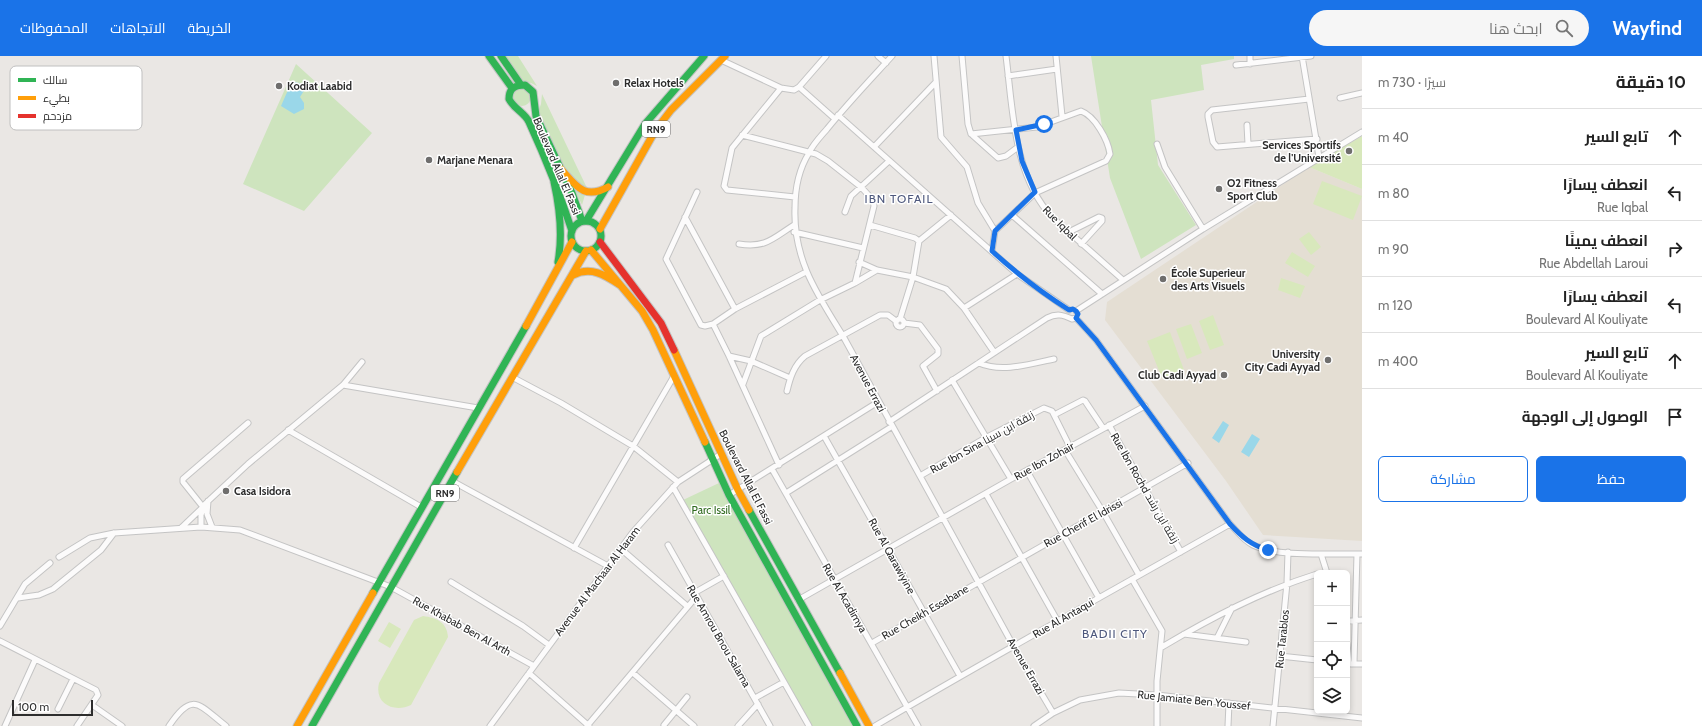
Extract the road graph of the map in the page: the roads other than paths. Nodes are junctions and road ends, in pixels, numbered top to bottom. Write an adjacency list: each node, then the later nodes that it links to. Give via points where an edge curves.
1 (489, 56): 23 (main road)
2 (501, 56): 21 (main road)
3 (704, 56): 47 (main road, RN9, via 645,124)
4 (826, 56): 22 (street)
5 (878, 56): 15 (street)
6 (892, 56): 15 (street, Avenue Errazi)
7 (934, 56): 20 (street)
8 (962, 56): 35 (street)
9 (1006, 56): 19 (street, Rue Iqbal)
10 (1056, 56): 18 (street)
11 (1250, 56): 16 (street)
12 (1311, 56): 13 (street)
13 (1302, 57): 16 (street); 27 (street)
14 (723, 58): 24 (street); 59 (main road, RN9, via 671,110 655,130)
15 (886, 63): 31 (street, Avenue Errazi)
16 (1250, 64): 17 (street)
17 (1236, 65)
18 (1057, 69): 19 (street); 30 (street)
19 (1008, 76): 33 (street, Rue Iqbal)
20 (936, 82): 41 (street); 62 (street, via 941,137 966,167 978,203)
21 (521, 85): 23 (main road); 28 (main road, via 531,89)
22 (799, 87): 24 (street, via 794,90); 31 (street)
23 (512, 88): 29 (main road, via 510,104)
24 (781, 88): 36 (street)
25 (1362, 93): 26 (street)
26 (1340, 98)
27 (1309, 99): 37 (street); 39 (street, via 1209,112 1215,145 1222,147)
28 (534, 100): 29 (main road, via 528,108); 45 (main road, Boulevard Allal El Fassi, via 536,116)
29 (519, 110): 46 (main road, Boulevard Allal El Fassi, via 528,120)
30 (1062, 116): 33 (street, via 1037,127); 50 (street, via 1081,110 1086,112 1109,148 1109,158)
31 (836, 117): 41 (street); 42 (street, Avenue Errazi)
32 (1247, 125): 39 (street)
33 (1016, 130): 35 (street); 40 (street, Rue Iqbal)
34 (1362, 132): 43 (street)
35 (971, 134): 40 (street, via 998,158 1006,156)
36 (742, 135): 42 (street); 51 (street, via 730,152 725,188)
37 (1317, 139): 39 (street); 43 (street)
38 (1157, 144): 60 (street, via 1165,167)
39 (1248, 144)
40 (1018, 147): 50 (street, Rue Iqbal)
41 (874, 148): 44 (street)
42 (809, 152): 48 (street, via 828,160); 51 (street, Avenue Errazi, via 801,170)
43 (1319, 157): 60 (street)
44 (889, 161): 48 (street); 53 (street)
45 (559, 167): 47 (main road, via 586,192 595,194); 56 (main road, Boulevard Allal El Fassi)
46 (554, 182): 61 (main road, Boulevard Allal El Fassi); 76 (main road, via 562,244)
47 (608, 187): 56 (main road, RN9)
48 (861, 187): 52 (street, via 849,200); 57 (street, via 874,203)
49 (697, 192): 55 (street)
50 (1035, 192): 54 (street); 64 (street, Rue Iqbal, via 1048,214)
51 (795, 197): 58 (street, Avenue Errazi)
52 (845, 212)
53 (951, 215): 65 (street); 72 (street)
54 (1012, 215): 62 (street); 83 (street)
55 (685, 217): 86 (street); 91 (street, via 666,255 666,263 701,324)
56 (584, 221): 59 (main road, via 594,223); 61 (main road, RN9, via 577,224)
57 (870, 224): 65 (street); 70 (street)
58 (794, 225): 63 (street, Avenue Errazi); 68 (street, via 766,244)
59 (600, 229): 67 (main road, RN9)
60 (1203, 229): 80 (street)
61 (572, 231): 66 (main road, RN9)
62 (995, 231): 72 (street)
63 (794, 232): 70 (street); 75 (street, Avenue Errazi)
64 (1069, 232): 69 (street, Rue Iqbal); 69 (street, via 1099,217 1102,218)
65 (919, 241): 79 (street)
66 (572, 242): 71 (main road, via 577,248); 76 (main road, RN9)
67 (600, 242): 71 (main road, RN9); 120 (main road, Boulevard Allal El Fassi, via 661,323)
68 (739, 244)
69 (1081, 244): 80 (street, Rue Iqbal)
70 (863, 248): 73 (street)
71 (588, 251): 78 (main road, RN9); 82 (main road, Boulevard Allal El Fassi)
72 (992, 251): 77 (street)
73 (859, 262): 74 (street); 81 (street)
74 (877, 270): 79 (street); 81 (street)
75 (806, 272): 84 (street, Avenue Errazi); 86 (street)
76 (556, 273): 109 (main road, RN9)
77 (1017, 274): 85 (street); 88 (street)
78 (572, 275): 82 (main road, via 592,270); 100 (main road, RN9)
79 (912, 277): 85 (street, via 941,286); 90 (street)
80 (1123, 280): 83 (street)
81 (855, 283): 84 (street)
82 (620, 284): 99 (main road, Boulevard Allal El Fassi, via 642,311)
83 (1102, 294): 87 (street)
84 (820, 300): 92 (street, Avenue Errazi); 96 (street, via 761,336)
85 (964, 308): 93 (street)
86 (735, 309): 91 (street)
87 (1076, 311): 88 (street, via 1073,309); 89 (street)
88 (1068, 313): 89 (street, via 1070,319); 93 (street, via 1051,316)
89 (1076, 318): 108 (street, via 1096,340)
90 (900, 321): 92 (street, via 888,315 880,315); 105 (street, via 920,325 938,349 938,354 923,366)
91 (713, 324): 94 (street)
92 (843, 336): 101 (street, via 799,361); 107 (street, Avenue Errazi)
93 (994, 352): 98 (street)
94 (729, 356): 96 (street); 103 (street)
95 (1054, 359): 98 (street, via 998,368)
96 (751, 361): 101 (street); 103 (street)
97 (362, 362): 104 (street)
98 (979, 363): 102 (street)
99 (674, 376): 118 (street); 121 (main road, Boulevard Allal El Fassi)
100 (512, 377): 118 (street); 129 (main road, RN9)
101 (790, 378): 106 (street)
102 (952, 380): 105 (street); 117 (street)
103 (742, 384): 124 (street)
104 (343, 385): 109 (street); 115 (street)
105 (937, 390): 112 (street)
106 (787, 391)
107 (878, 402): 112 (street, Avenue Errazi); 116 (street)
108 (1145, 406): 113 (street, Rue Ibn Zohair); 123 (street)
109 (478, 408): 139 (main road, RN9)
110 (1054, 415): 114 (street, via 1082,400); 117 (street, Rue Ibn Sina زنقة ابن سينا, via 1050,409 1044,408); 119 (street)
111 (248, 422): 138 (street, via 183,479 182,482)
112 (890, 425): 122 (street); 127 (street, Avenue Errazi)
113 (1109, 425): 114 (street, Rue Ibn Zohair); 132 (street, Rue Ibn Rochd زنقة ابن رشد)
114 (1103, 428): 119 (street, Rue Ibn Zohair)
115 (288, 430): 137 (street); 139 (street)
116 (824, 436): 122 (street, Rue Al Qarawiyine); 124 (street)
117 (987, 437): 127 (street, Rue Ibn Sina زنقة ابن سينا); 128 (street)
118 (633, 446): 130 (street); 149 (street)
119 (1067, 448): 126 (street, Rue Ibn Zohair); 140 (street)
120 (721, 454): 121 (street, Avenue Al Machaar Al Haram); 133 (main road, Boulevard Allal El Fassi)
121 (712, 460): 130 (street, Avenue Al Machaar Al Haram); 136 (main road, Boulevard Allal El Fassi)
122 (838, 460): 134 (street); 150 (street, Rue Al Qarawiyine)
123 (1188, 463): 132 (street, Rue Cherif El Idrissi); 142 (street)
124 (779, 465): 125 (street)
125 (772, 469): 133 (street); 134 (street, Rue Al Acadimya)
126 (1027, 471): 128 (street, Rue Ibn Zohair); 147 (street)
127 (920, 476): 141 (street, Avenue Errazi)
128 (1011, 479): 135 (street, Rue Ibn Zohair)
129 (452, 481): 149 (street); 170 (main road, RN9)
130 (678, 482): 131 (street, Avenue Al Machaar Al Haram)
131 (673, 487): 151 (street, Avenue Al Machaar Al Haram, via 650,511); 163 (street)
132 (1145, 488): 140 (street, Rue Cherif El Idrissi); 152 (street, Rue Ibn Rochd زنقة ابن رشد)
133 (738, 490): 136 (street); 174 (main road, Boulevard Allal El Fassi)
134 (786, 493): 164 (street, Rue Al Acadimya)
135 (986, 494): 141 (street, Rue Ibn Zohair); 156 (street)
136 (729, 495): 229 (main road, Boulevard Allal El Fassi)
137 (208, 500): 138 (street); 144 (street, via 207,514)
138 (203, 508): 143 (street); 145 (street)
139 (421, 508): 168 (main road, RN9)
140 (1104, 512): 147 (street, Rue Cherif El Idrissi); 161 (street)
141 (944, 517): 150 (street, Rue Ibn Zohair); 167 (street, Avenue Errazi)
142 (1230, 524): 152 (street, Rue Al Antaqui); 153 (street, via 1252,544 1268,550)
143 (201, 527): 144 (street, Rue Khabab Ben Al Arth); 145 (street, Rue Khabab Ben Al Arth)
144 (212, 527): 168 (street, Rue Khabab Ben Al Arth, via 240,530)
145 (181, 528): 146 (street, Rue Khabab Ben Al Arth)
146 (114, 533): 157 (street, Rue Khabab Ben Al Arth, via 90,538); 172 (street, via 101,550 53,589 39,595)
147 (1063, 534): 156 (street, Rue Cherif El Idrissi); 173 (street)
148 (668, 545): 171 (street, Rue Amrou Bnou Salama)
149 (574, 548): 159 (street)
150 (888, 548): 164 (street, Rue Ibn Zohair); 177 (street, Rue Al Qarawiyine)
151 (621, 549): 159 (street, Avenue Al Machaar Al Haram); 175 (street)
152 (1181, 552): 161 (street, Rue Al Antaqui)
153 (1288, 552): 154 (street); 169 (street, Rue Tarablos)
154 (1321, 554): 155 (street); 160 (street)
155 (1360, 554): 179 (street)
156 (1021, 557): 167 (street, Rue Cherif El Idrissi); 178 (street)
157 (59, 558)
158 (50, 563): 172 (street, via 25,584)
159 (608, 566): 188 (street, Avenue Al Machaar Al Haram)
160 (1325, 570)
161 (1139, 575): 165 (street, Rue Al Antaqui)
162 (1314, 575): 169 (street)
163 (724, 576): 171 (street); 201 (street)
164 (835, 579): 174 (street, Rue Ibn Zohair); 187 (street, Rue Al Acadimya)
165 (1132, 579): 173 (street, Rue Al Antaqui); 190 (street, via 1160,627)
166 (451, 582): 188 (street)
167 (978, 582): 177 (street, Rue Cheikh Essabane); 189 (street, Avenue Errazi)
168 (379, 583): 170 (street, Rue Khabab Ben Al Arth); 221 (main road, RN9)
169 (1287, 583): 176 (street); 191 (street, Rue Tarablos)
170 (391, 587): 196 (street, Rue Khabab Ben Al Arth); 222 (main road, RN9)
171 (695, 595): 175 (street); 204 (street, Rue Amrou Bnou Salama)
172 (18, 598): 182 (street)
173 (1099, 598): 178 (street, Rue Al Antaqui)
174 (798, 600): 230 (main road, Boulevard Allal El Fassi)
175 (687, 606): 198 (street)
176 (1233, 607): 183 (street); 184 (street)
177 (924, 613): 187 (street, Rue Cheikh Essabane); 199 (street, Rue Al Qarawiyine)
178 (1057, 620): 189 (street, Rue Al Antaqui)
179 (1355, 620): 180 (street); 181 (street); 194 (street)
180 (1362, 620)
181 (1350, 621)
182 (0, 626)
183 (1183, 634): 184 (street); 190 (street)
184 (1217, 638): 186 (street)
185 (0, 641): 192 (street)
186 (1246, 642)
187 (872, 643): 208 (street, Rue Al Acadimya)
188 (549, 645): 196 (street, Avenue Al Machaar Al Haram)
189 (1014, 647): 199 (street, Rue Al Antaqui); 212 (street, Avenue Errazi)
190 (1162, 647): 202 (street)
191 (1280, 656): 193 (street); 209 (street, Rue Tarablos)
192 (35, 660): 200 (street); 216 (street)
193 (1314, 660)
194 (1350, 664): 195 (street)
195 (1362, 664)
196 (534, 666): 197 (street, Avenue Al Machaar Al Haram)
197 (529, 673): 223 (street, Avenue Al Machaar Al Haram); 224 (street)
198 (633, 673): 211 (street); 224 (street)
199 (960, 676): 208 (street, Rue Al Antaqui)
200 (73, 679): 207 (street, via 98,692); 210 (street)
201 (784, 682): 204 (street); 228 (street)
202 (1157, 695): 205 (street, Rue Jamiate Ben Youssef); 212 (street, Rue Jamiate Ben Youssef, via 1119,693 1094,696); 234 (street)
203 (687, 697): 211 (street)
204 (754, 698): 206 (street, Rue Amrou Bnou Salama)
205 (1229, 703): 209 (street, Rue Jamiate Ben Youssef); 235 (street)
206 (758, 704): 226 (street); 227 (street, Rue Amrou Bnou Salama)
207 (92, 705): 217 (street); 218 (street)
208 (908, 708): 231 (street, Rue Al Antaqui); 232 (street, Rue Al Acadimya)
209 (1275, 708): 213 (street, Rue Jamiate Ben Youssef); 236 (street, Rue Tarablos)
210 (58, 709)
211 (676, 710): 215 (street); 225 (street)
212 (1053, 713): 233 (street, Rue Jamiate Ben Youssef)
213 (1362, 718)
214 (219, 724): 219 (street, via 201,706 193,704 181,709); 220 (street)
215 (664, 725)
216 (5, 726)
217 (77, 726)
218 (122, 726)
219 (169, 726)
220 (226, 726)
221 (297, 726)
222 (312, 726)
223 (490, 726)
224 (588, 726)
225 (694, 726)
226 (738, 726)
227 (770, 726)
228 (809, 726)
229 (857, 726)
230 (869, 726)
231 (875, 726)
232 (918, 726)
233 (1034, 726)
234 (1157, 726)
235 (1228, 726)
236 (1273, 726)

